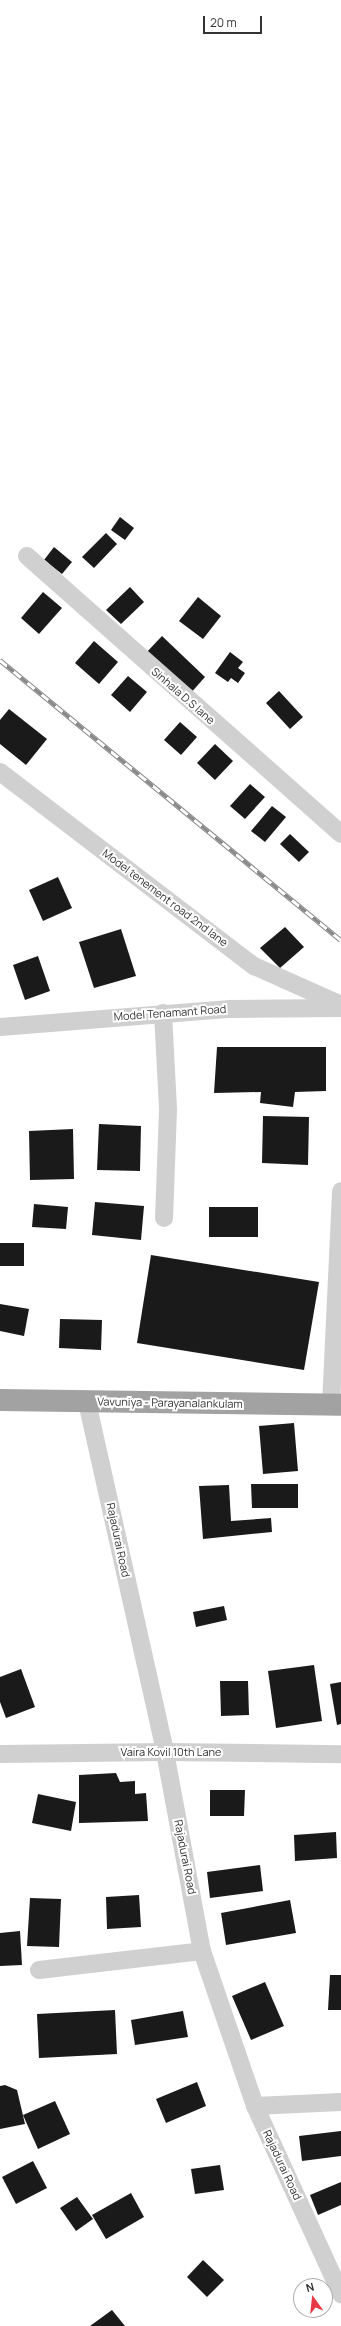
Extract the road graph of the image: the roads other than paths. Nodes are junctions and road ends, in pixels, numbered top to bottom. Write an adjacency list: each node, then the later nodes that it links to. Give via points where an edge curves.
1 (27, 556): 3 (street, Sinhala D.S lane)
2 (0, 772): 4 (street, Model tenement road 2nd lane, via 254,966)
3 (341, 834)
4 (341, 1005)
5 (341, 1008): 6 (street, Model Tenamant Road, via 230,1009)
6 (163, 1013): 7 (street, Model Tenamant Road); 9 (street, via 168,1110)
7 (0, 1027)
8 (341, 1191): 12 (street)
9 (164, 1218)
10 (0, 1400): 11 (highway, Vavuniya - Parayanalankulam)
11 (87, 1402): 12 (highway, Vavuniya - Parayanalankulam); 13 (street, Rajadurai Road)
12 (336, 1405)
13 (165, 1752): 14 (street, Vaira Kovil 10th Lane); 15 (street, Vaira Kovil 10th Lane); 16 (street, Rajadurai Road)
14 (0, 1754)
15 (341, 1754)
16 (202, 1951): 17 (street); 19 (street, Rajadurai Road)
17 (39, 1970)
18 (341, 2102): 19 (street)
19 (255, 2106): 20 (street, Rajadurai Road)
20 (341, 2294)

